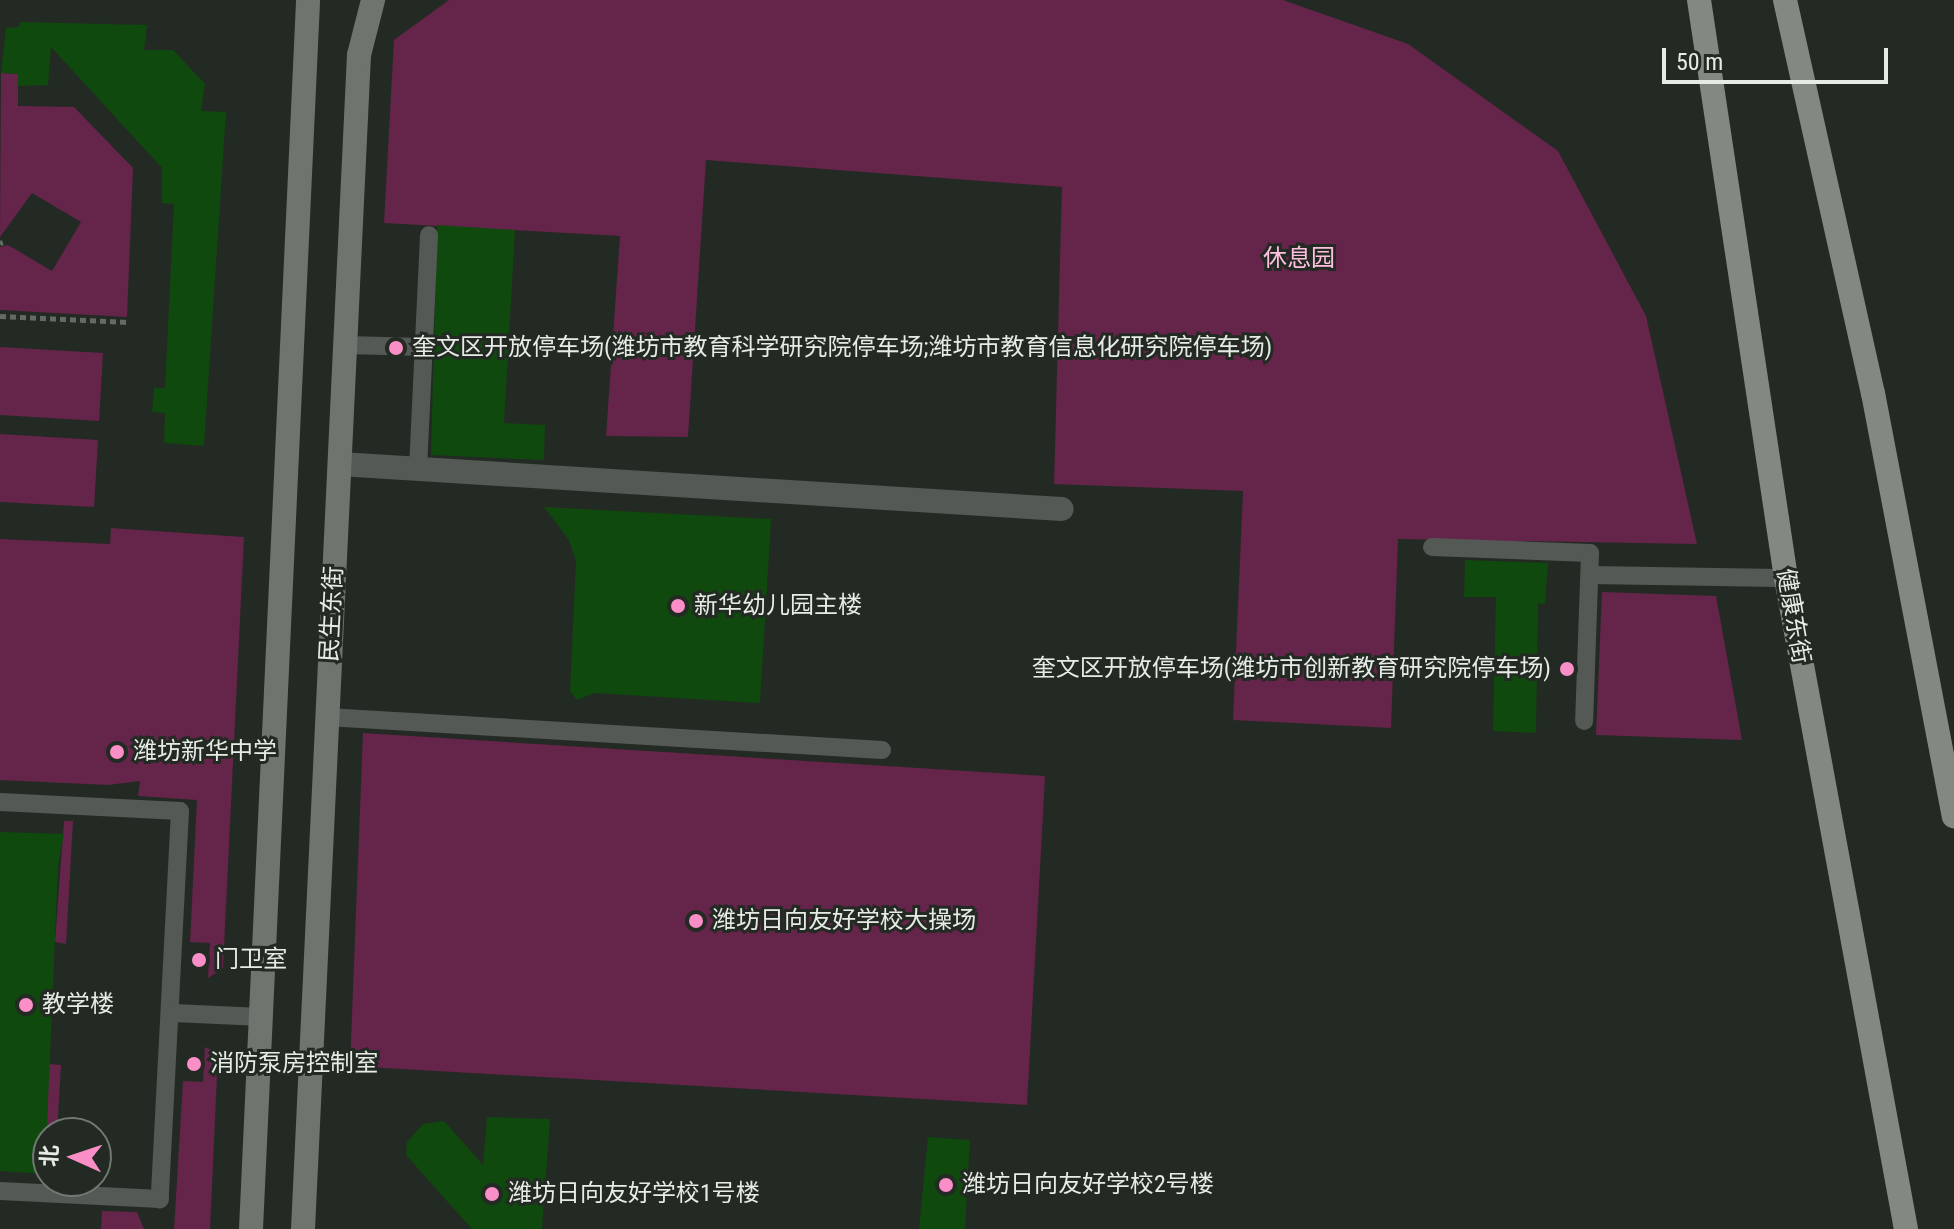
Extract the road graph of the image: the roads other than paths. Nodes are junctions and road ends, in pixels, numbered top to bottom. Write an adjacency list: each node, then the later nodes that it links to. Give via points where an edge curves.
1 (308, 0): 20 (main road)
2 (373, 0): 6 (main road, 民生东街, via 359,55)
3 (1699, 0): 13 (main road, 健康东街)
4 (1785, 0): 18 (main road, via 1873,393)
5 (429, 235): 7 (lane)
6 (345, 345): 7 (lane); 8 (main road, 民生东街)
7 (423, 347): 9 (lane)
8 (340, 464): 9 (street); 14 (main road, 民生东街)
9 (418, 469): 10 (street)
10 (1062, 509)
11 (1432, 547): 12 (lane, via 1590,553)
12 (1590, 575): 13 (lane); 15 (lane)
13 (1786, 578): 24 (main road, 健康东街)
14 (327, 717): 16 (lane); 23 (main road, 民生东街)
15 (1584, 721)
16 (882, 750)
17 (0, 802): 19 (lane, via 180,811)
18 (1954, 816)
19 (173, 1013): 20 (lane); 21 (lane, via 160,1199)
20 (261, 1017): 22 (main road)
21 (0, 1191)
22 (251, 1229)
23 (303, 1229)
24 (1906, 1229)

